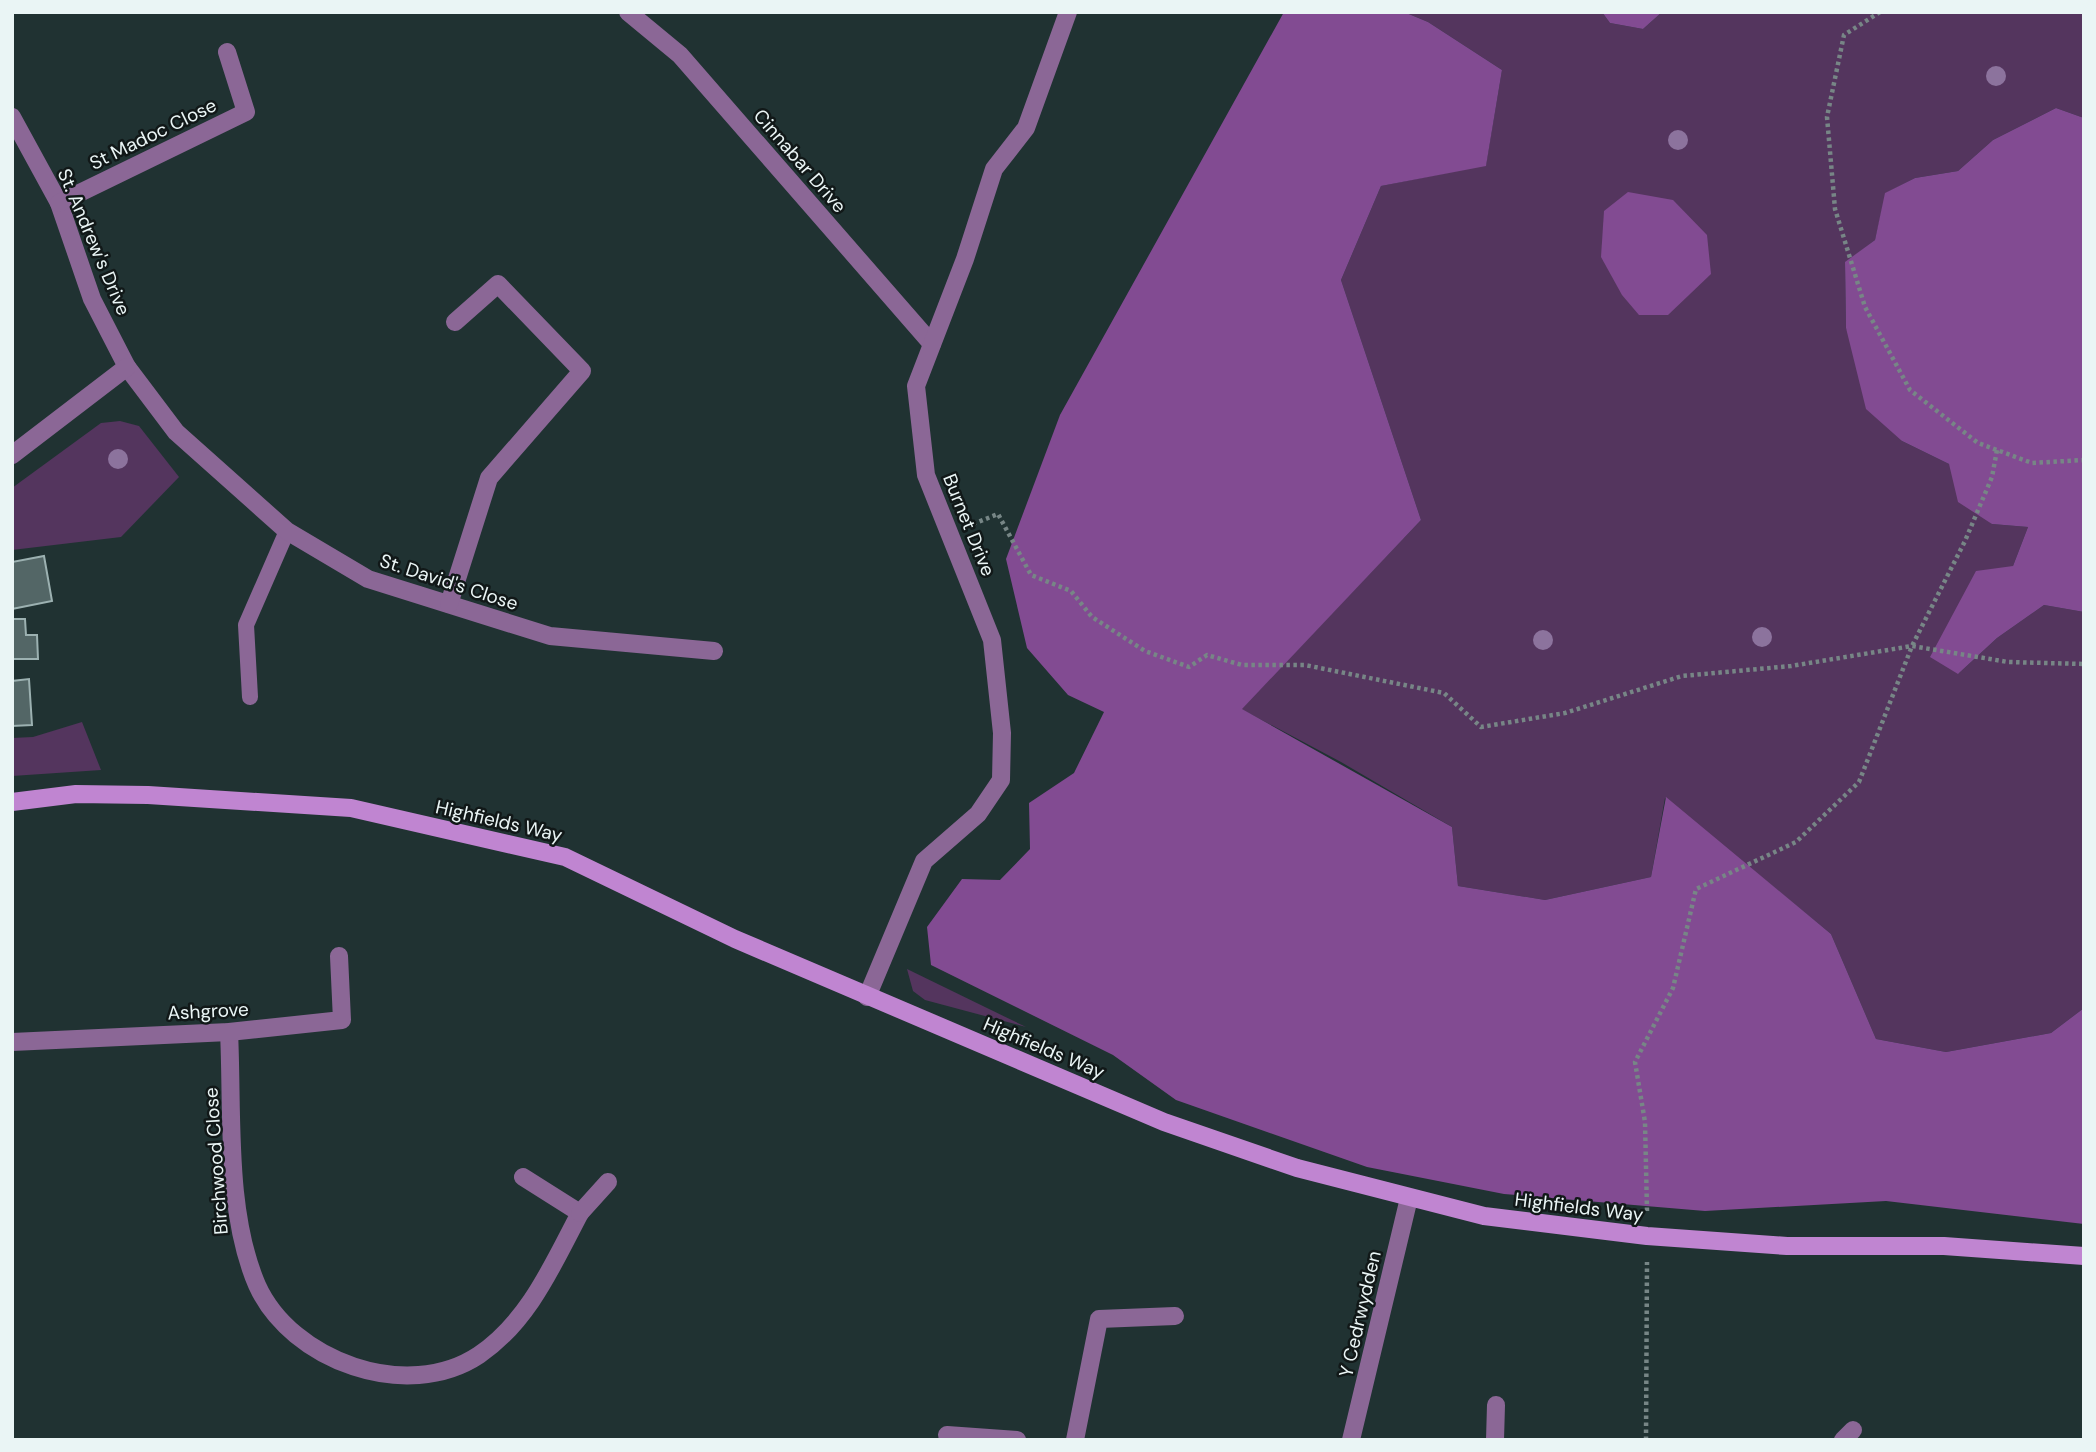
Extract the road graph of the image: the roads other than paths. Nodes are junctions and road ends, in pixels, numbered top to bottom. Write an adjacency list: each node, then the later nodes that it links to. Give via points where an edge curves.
1 (628, 12): 7 (street, Cinnabar Drive, via 680,55)
2 (1068, 12): 7 (street, Burnet Drive, via 1026,128 994,169)
3 (227, 52): 5 (street, St Madoc Close, via 246,112)
4 (12, 117): 5 (street, St. Andrew's Drive)
5 (59, 203): 8 (street, St. Andrew's Drive, via 92,299)
6 (454, 322): 11 (street, via 498,284 582,371 489,478)
7 (932, 344): 16 (street, Burnet Drive, via 916,386 926,475 992,640 1002,733 1001,780 978,814 924,861)
8 (127, 367): 9 (street); 10 (street, St. David's Close, via 176,432)
9 (12, 455)
10 (286, 531): 11 (street, St. David's Close, via 368,579); 13 (lane, via 246,625)
11 (449, 604): 12 (street, St. David's Close, via 550,636)
12 (714, 651)
13 (250, 697)
14 (12, 802): 16 (main road, Highfields Way, via 76,794 351,808 565,857)
15 (339, 956): 17 (street, Ashgrove, via 342,1020)
16 (867, 997): 21 (main road, Highfields Way, via 1164,1122 1297,1168)
17 (229, 1032): 18 (street, Ashgrove); 22 (street, Birchwood Close, via 236,1195 243,1248 258,1287 279,1318 312,1349 350,1366 393,1376 437,1372 478,1356 514,1324 543,1285)
18 (12, 1042)
19 (523, 1177): 22 (street)
20 (608, 1182): 22 (street, Birchwood Close)
21 (1409, 1198): 23 (main road, Highfields Way, via 1485,1216 1647,1236 1787,1246 1944,1245); 29 (street, Y Cedrwydden)
22 (580, 1213)
23 (2084, 1256)
24 (1175, 1315): 28 (street, via 1098,1319)
25 (1496, 1405): 30 (street)
26 (947, 1435): 27 (street)
27 (1017, 1440)
28 (1075, 1440)
29 (1351, 1440)
30 (1494, 1440)

